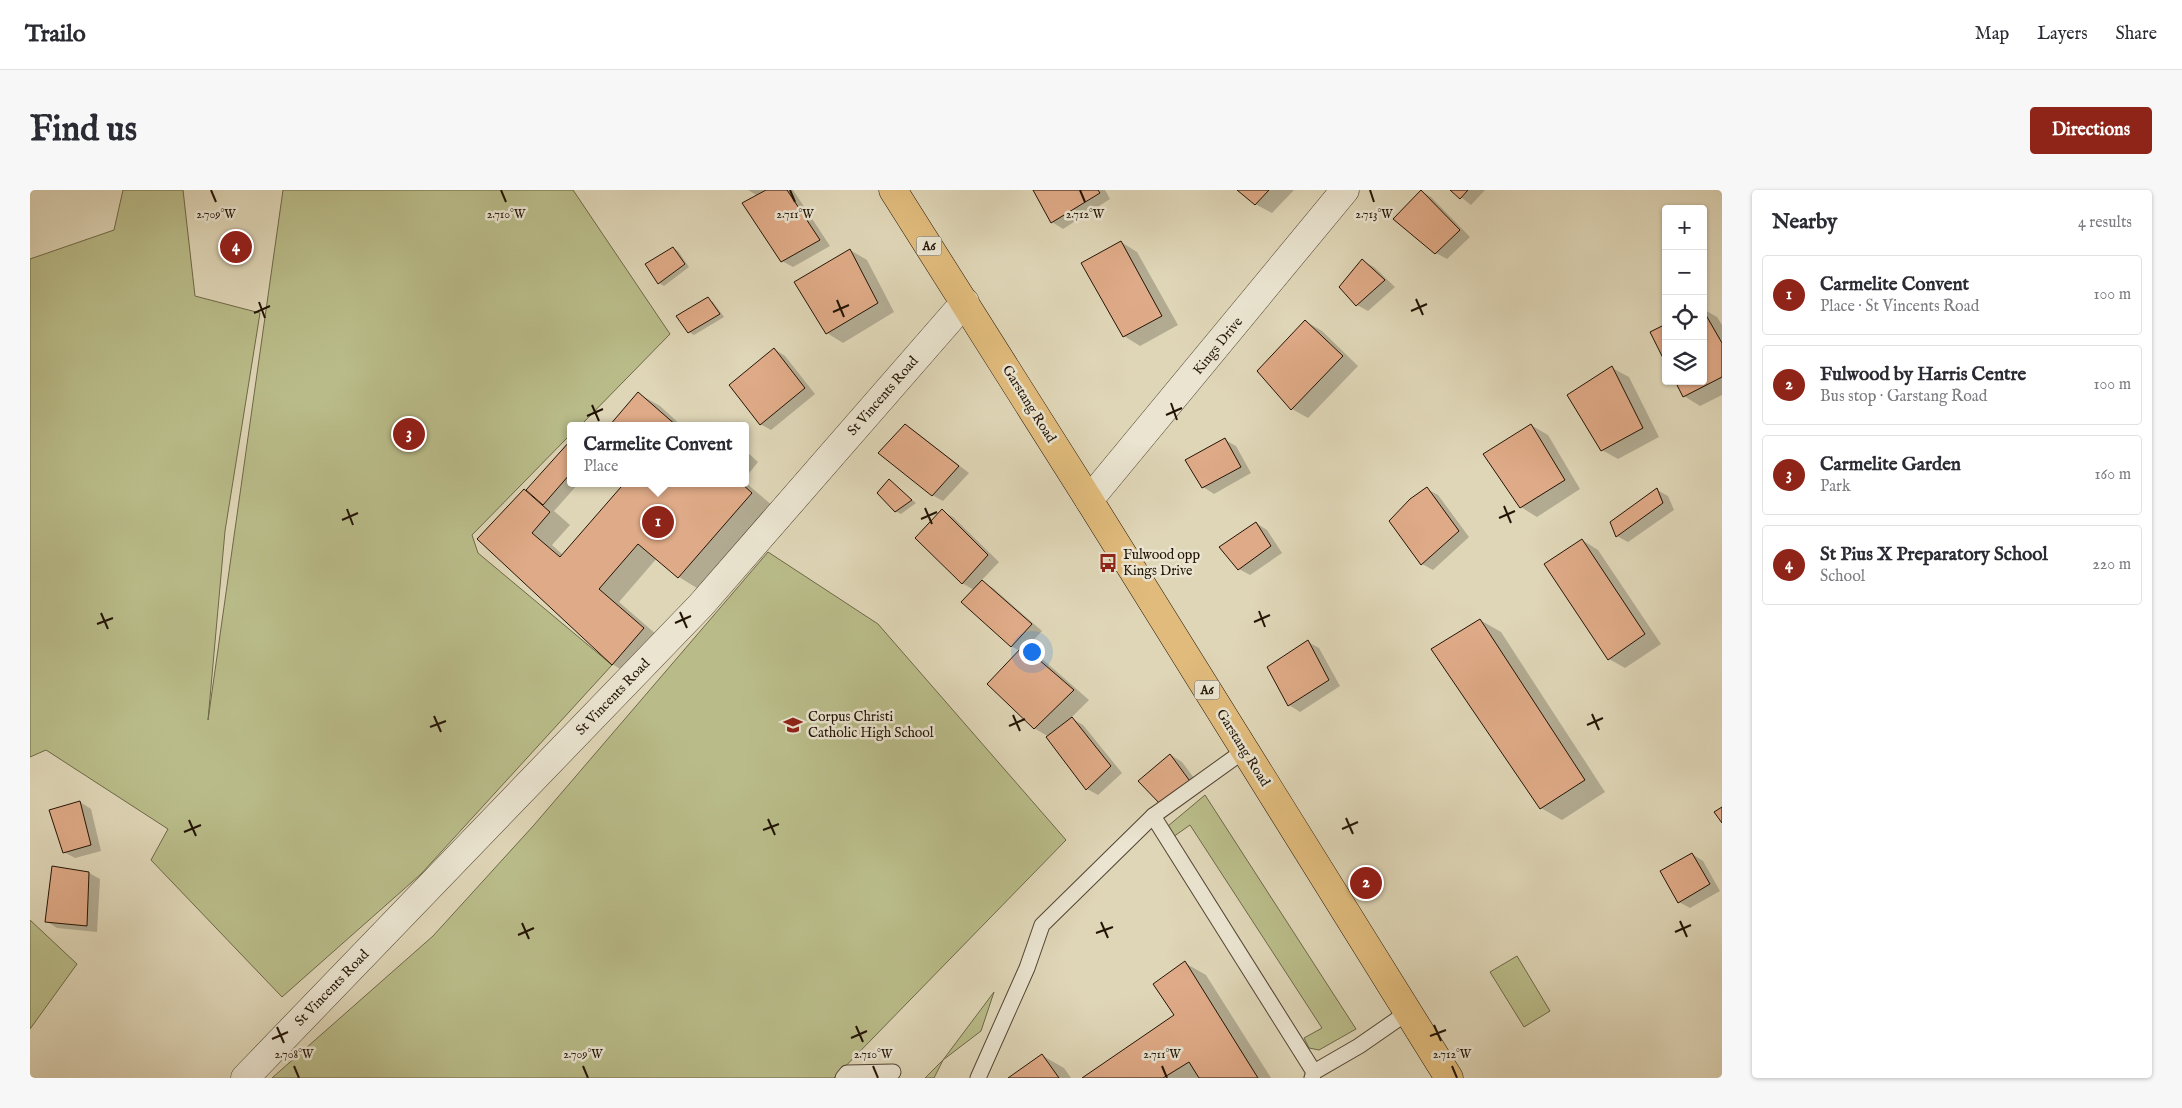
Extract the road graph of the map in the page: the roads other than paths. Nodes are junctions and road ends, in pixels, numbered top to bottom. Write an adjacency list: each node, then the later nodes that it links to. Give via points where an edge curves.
1 (893, 190): 3 (highway, Garstang Road / A6)
2 (1345, 190): 4 (street, Kings Drive)
3 (965, 302): 4 (highway, Garstang Road / A6); 10 (street, St Vincents Road, via 702,605)
4 (1089, 500): 5 (highway, Garstang Road / A6)
5 (1245, 750): 6 (lane); 7 (highway, Garstang Road / A6)
6 (1153, 816): 9 (lane); 12 (lane, via 1042,925 1027,968)
7 (1408, 1012): 9 (lane); 13 (highway, Garstang Road / A6)
8 (893, 1072): 11 (lane, via 848,1073)
9 (1313, 1075)
10 (245, 1078)
11 (843, 1078)
12 (978, 1078)
13 (1448, 1078)

